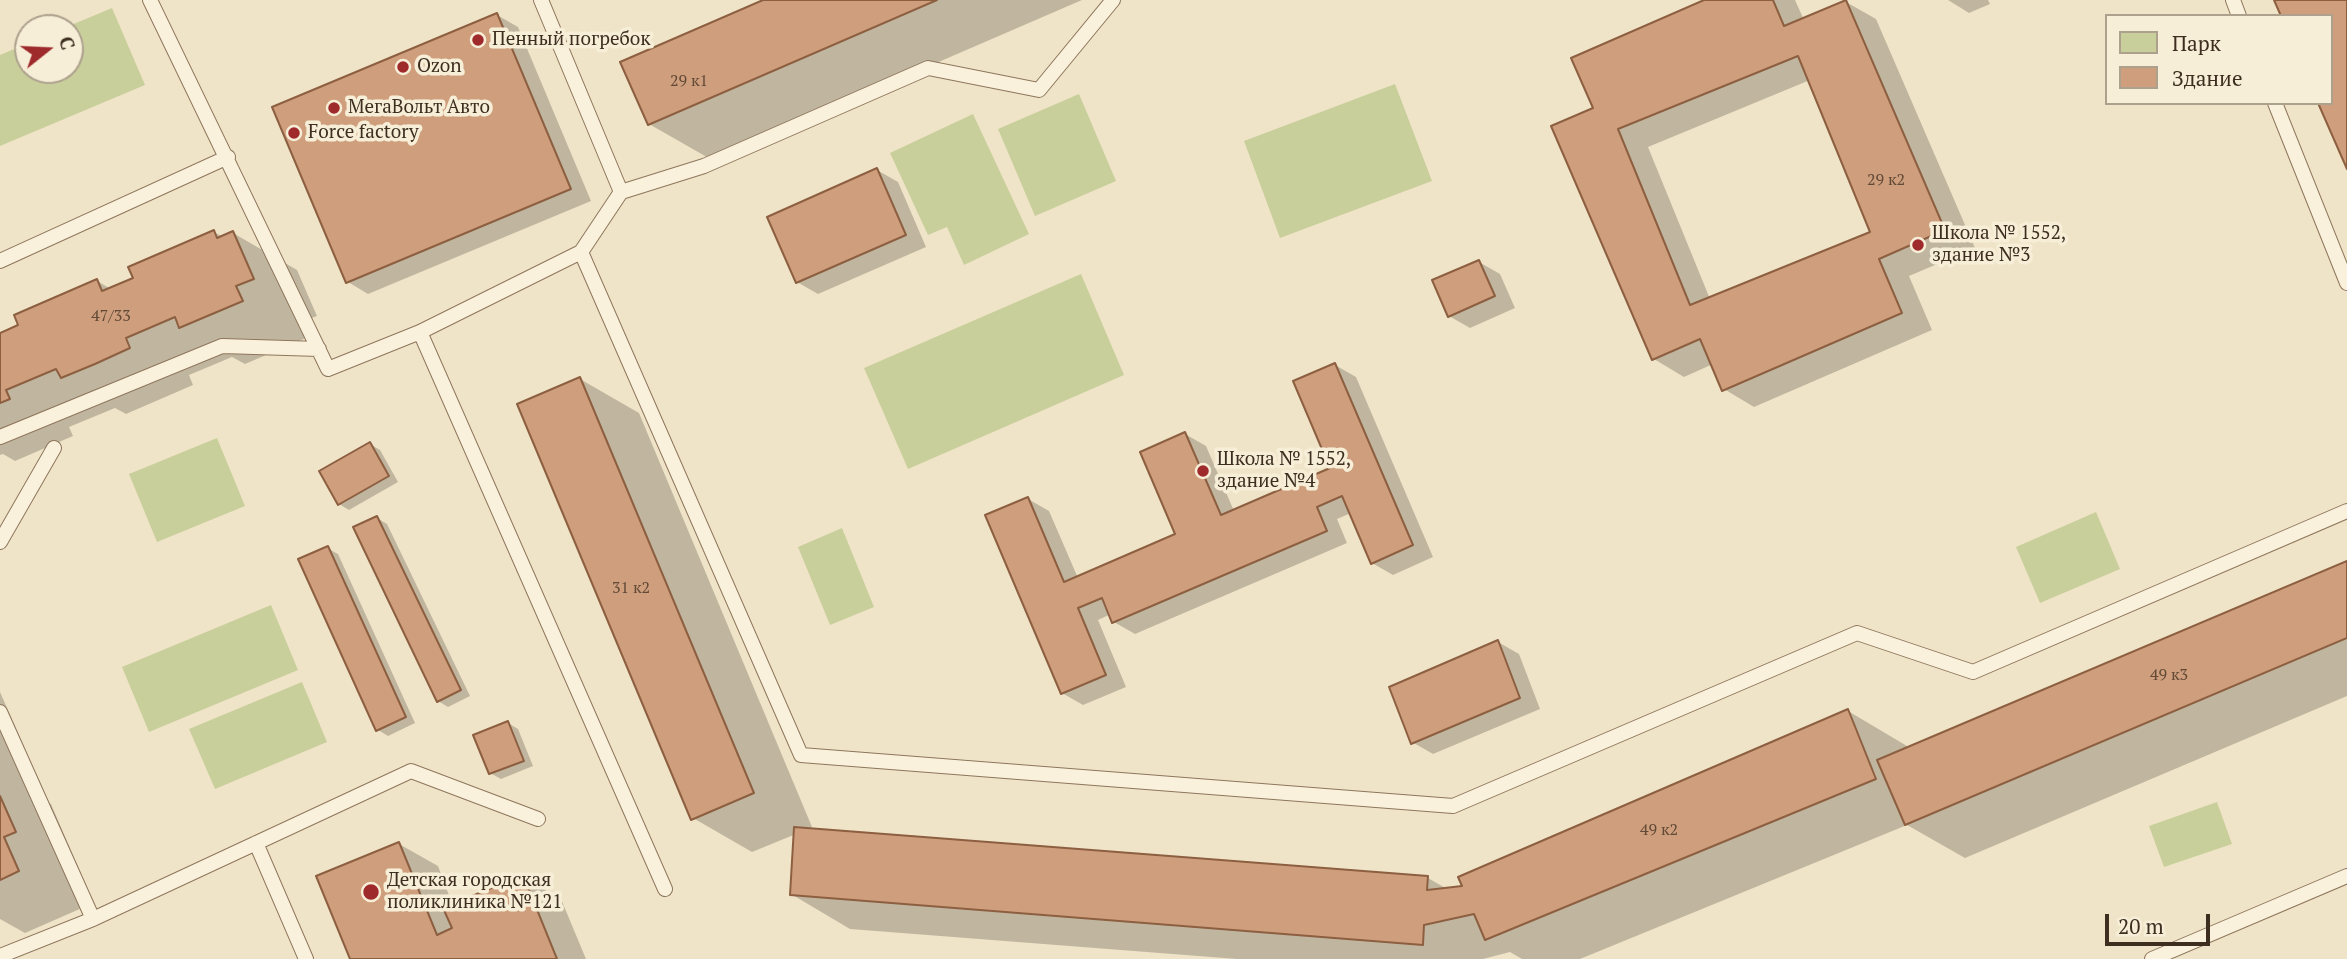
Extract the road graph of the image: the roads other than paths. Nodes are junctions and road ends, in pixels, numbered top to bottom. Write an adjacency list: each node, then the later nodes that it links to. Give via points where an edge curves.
1 (150, 0): 5 (lane)
2 (541, 0): 6 (lane)
3 (1113, 0): 6 (lane, via 1040,90 928,68 704,166)
4 (2275, 105): 9 (lane)
5 (228, 158): 8 (lane); 11 (lane)
6 (621, 192): 7 (lane)
7 (581, 252): 10 (lane); 14 (lane, via 802,755 1453,806 1857,633 1973,673)
8 (0, 261)
9 (2347, 283)
10 (420, 332): 11 (lane, via 328,369); 20 (lane)
11 (319, 349): 12 (lane, via 222,346)
12 (0, 437)
13 (54, 448): 15 (lane)
14 (2347, 512)
15 (0, 542)
16 (0, 712): 21 (lane)
17 (538, 819): 18 (lane, via 411,771)
18 (257, 844): 21 (lane); 23 (lane)
19 (2347, 876): 24 (lane)
20 (665, 889)
21 (93, 919): 22 (lane)
22 (0, 956)
23 (306, 959)
24 (2152, 959)

